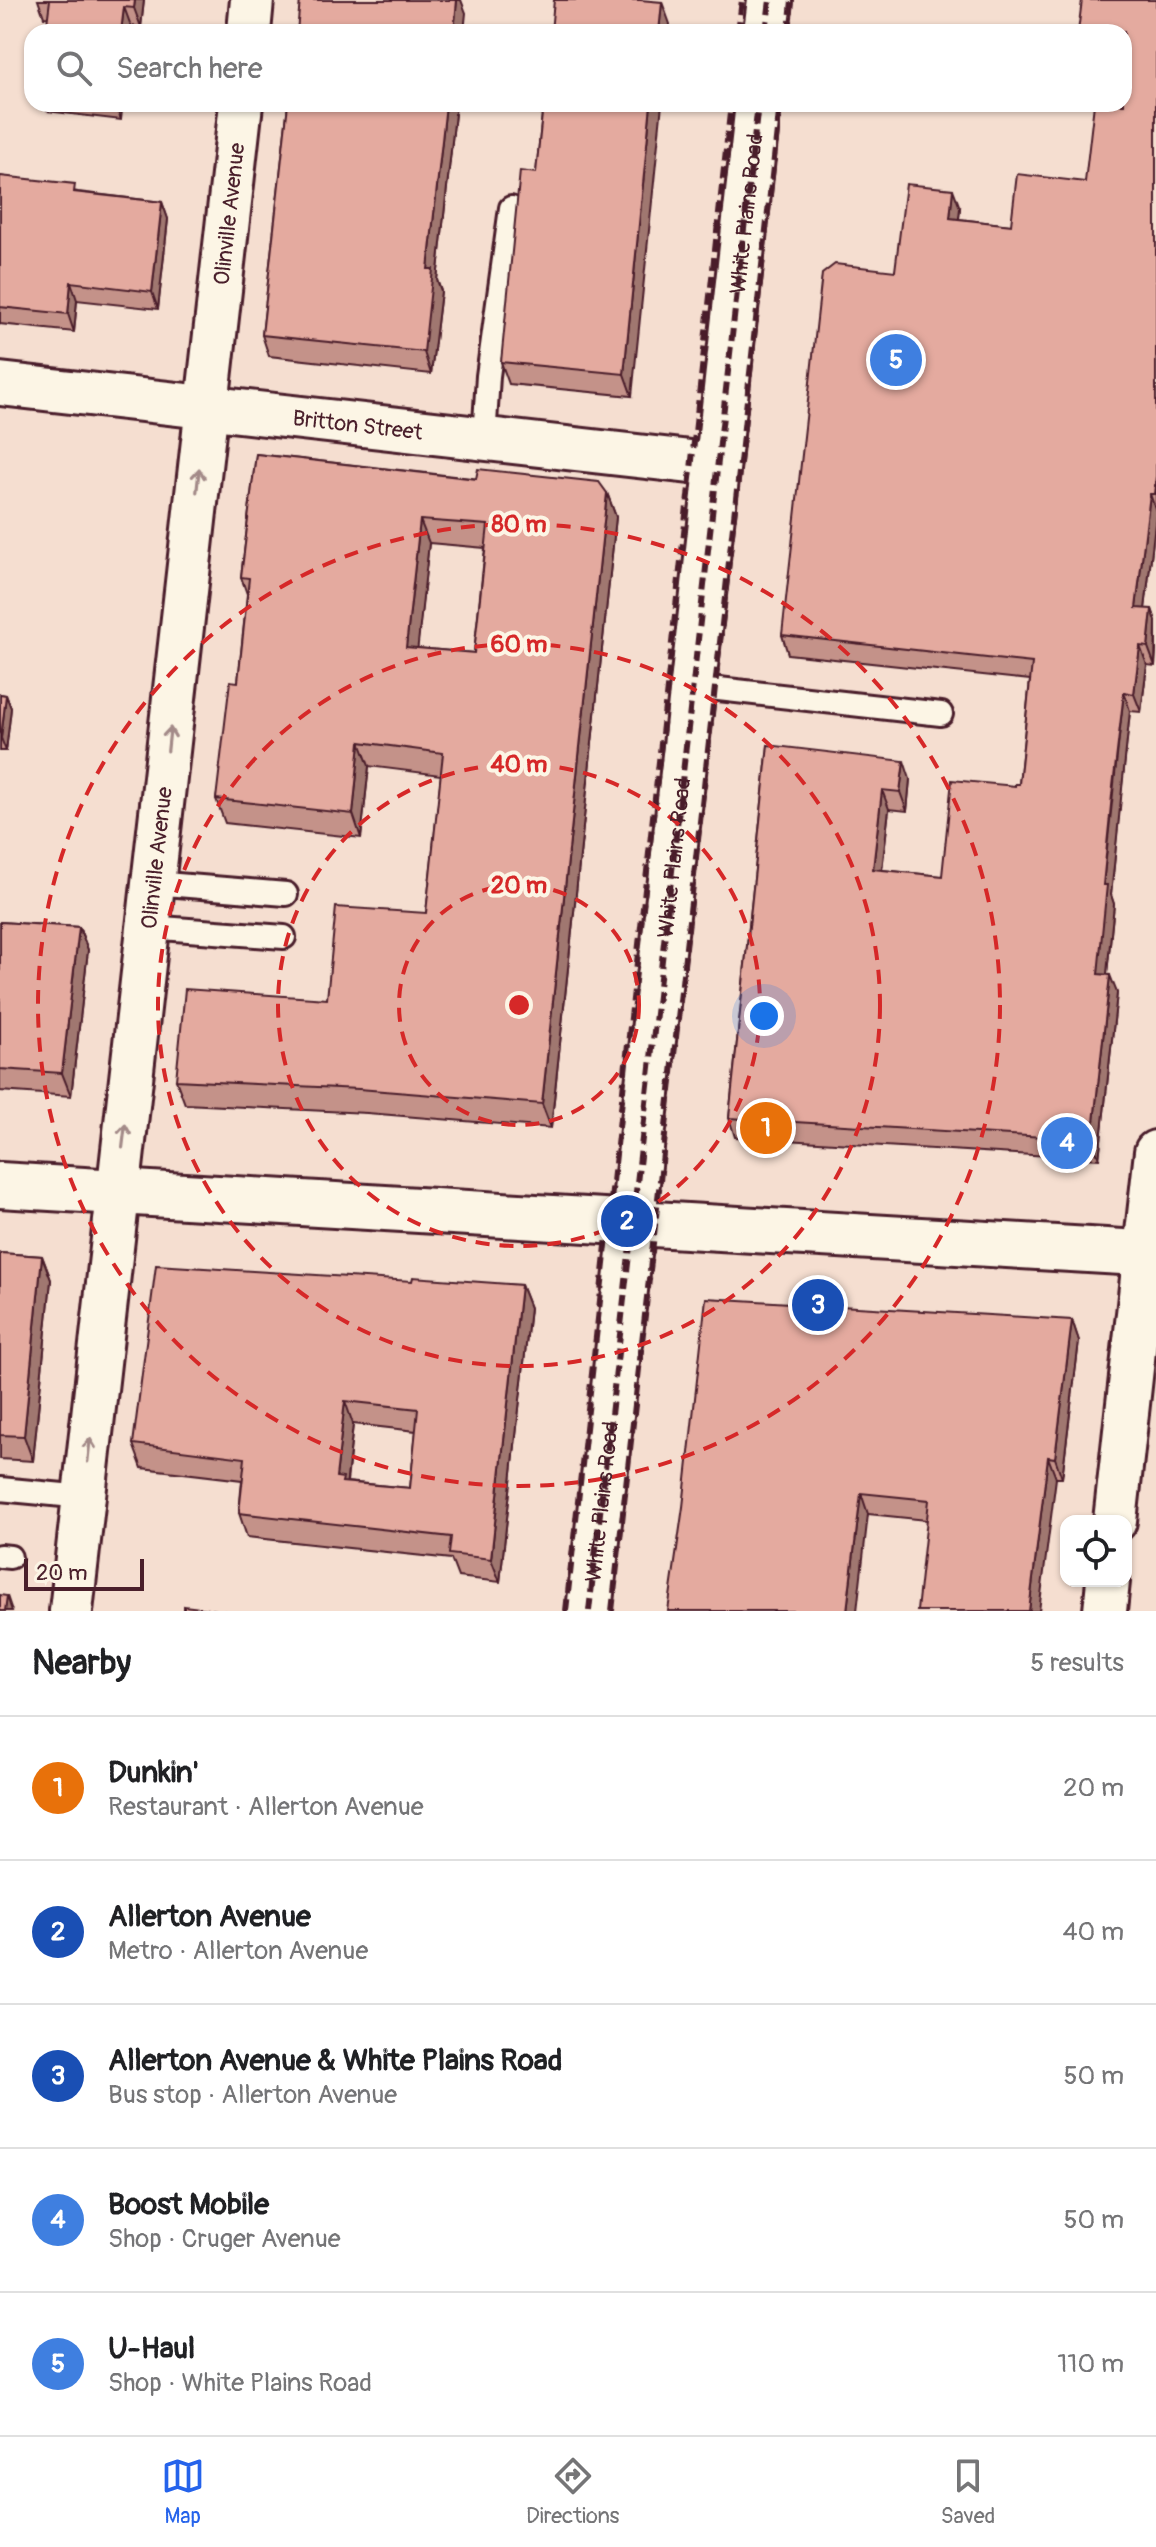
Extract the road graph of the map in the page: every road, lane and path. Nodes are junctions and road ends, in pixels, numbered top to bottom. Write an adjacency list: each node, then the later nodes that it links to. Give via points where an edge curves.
1 (252, 0): 3 (street)
2 (770, 0): 4 (main road)
3 (250, 24)
4 (767, 24)
5 (240, 112): 9 (street, Olinville Avenue)
6 (757, 112): 11 (main road, White Plains Road)
7 (511, 208): 10 (lane)
8 (0, 384): 9 (street, Britton Street)
9 (207, 407): 10 (street, Britton Street); 14 (street, Olinville Avenue, one-way to 9)
10 (484, 439): 11 (street, Britton Street)
11 (717, 465): 12 (main road, White Plains Road)
12 (692, 686): 13 (lane); 21 (main road, White Plains Road)
13 (941, 714)
14 (153, 883): 15 (lane); 16 (street, Olinville Avenue)
15 (286, 894)
16 (148, 927): 17 (lane); 20 (street, Olinville Avenue, one-way to 16)
17 (284, 937)
18 (1156, 1152): 22 (street)
19 (0, 1185): 20 (main road)
20 (118, 1192): 21 (main road); 24 (street, Olinville Avenue, one-way to 20)
21 (631, 1223): 22 (main road); 28 (main road, White Plains Road)
22 (1150, 1254): 25 (street)
23 (0, 1489): 24 (lane)
24 (84, 1497): 27 (street, Olinville Avenue)
25 (1116, 1515)
26 (1107, 1587): 29 (street)
27 (71, 1611)
28 (589, 1611)
29 (1105, 1611)

